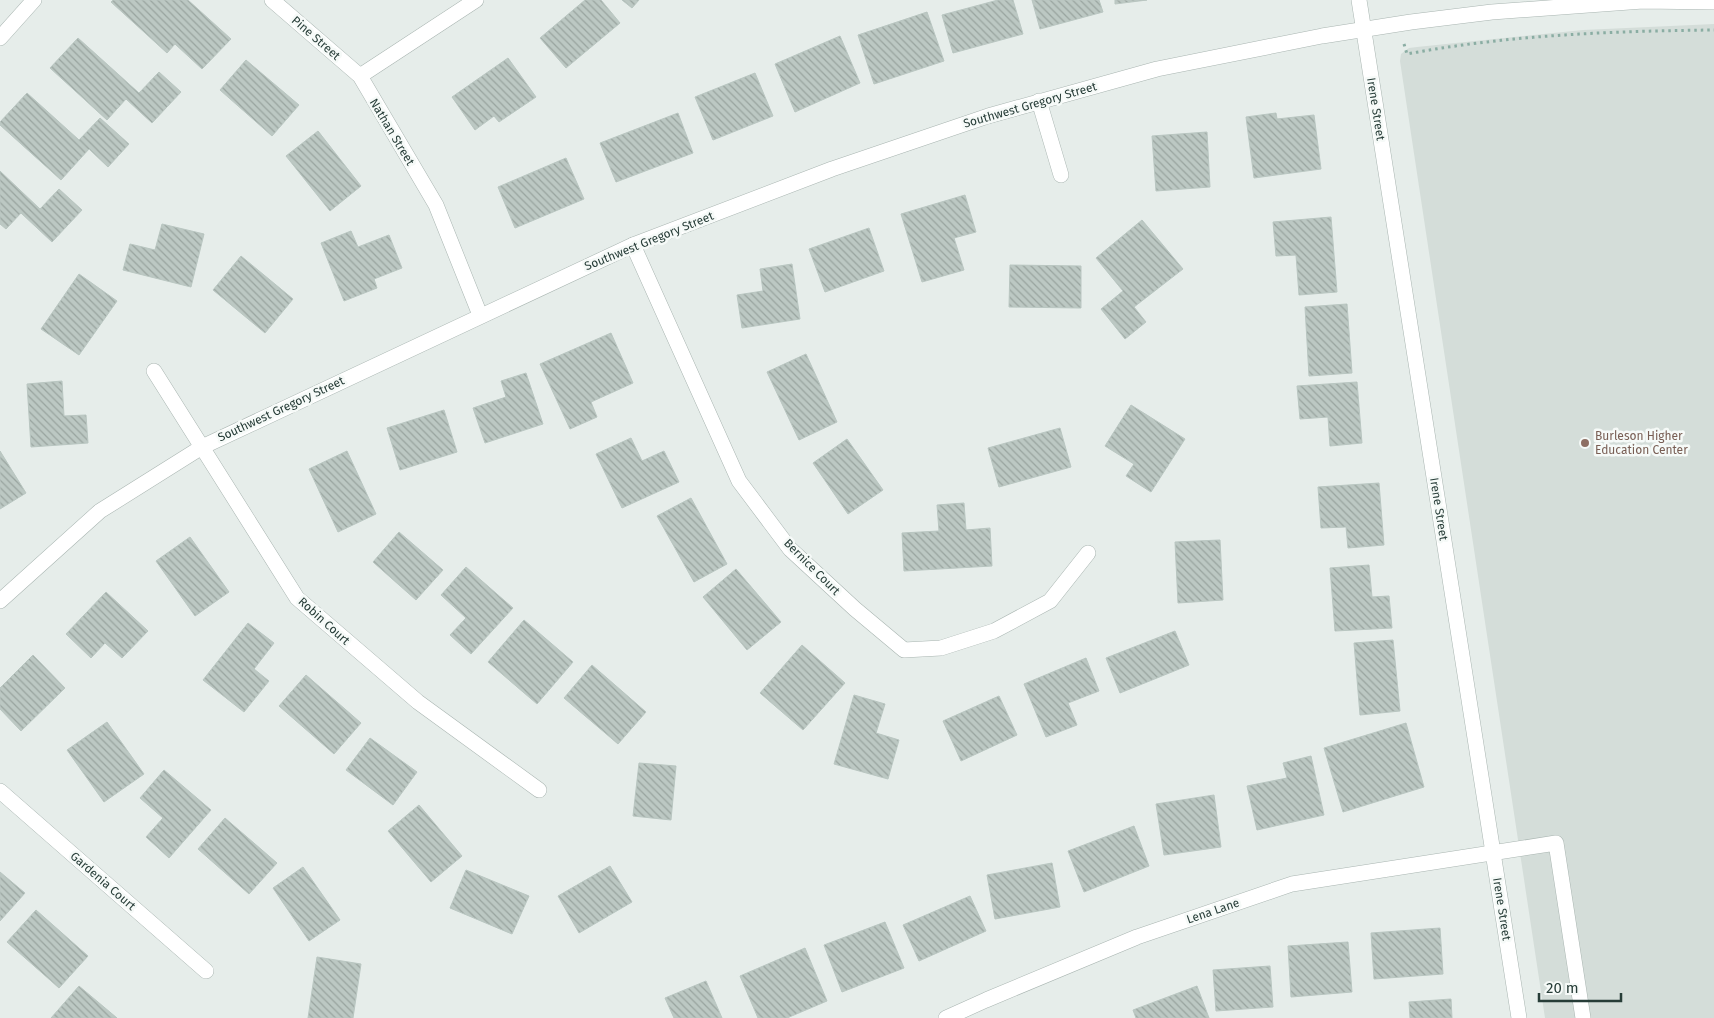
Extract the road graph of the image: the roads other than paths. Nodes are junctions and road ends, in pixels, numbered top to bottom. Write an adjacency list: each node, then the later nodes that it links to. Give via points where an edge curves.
1 (34, 0): 7 (street)
2 (272, 0): 8 (street, Pine Street)
3 (476, 0): 8 (street)
4 (1359, 0): 6 (street, Irene Street)
5 (1714, 2): 6 (street, Southwest Gregory Street, via 1643,1 1502,12)
6 (1364, 30): 9 (street, Southwest Gregory Street, via 1157,69); 19 (street, Irene Street)
7 (0, 38)
8 (360, 76): 12 (street, Nathan Street, via 436,205)
9 (1040, 101): 10 (street); 11 (street, Southwest Gregory Street, via 832,169)
10 (1061, 175)
11 (633, 245): 12 (street, Southwest Gregory Street); 15 (street, Bernice Court, via 739,481 790,549 904,650 941,648 994,631 1050,601)
12 (480, 315): 14 (street, Southwest Gregory Street)
13 (154, 371): 14 (street, Robin Court)
14 (202, 447): 16 (street, Southwest Gregory Street, via 100,511); 17 (street, Robin Court, via 297,598 418,702)
15 (1088, 553)
16 (0, 601)
17 (538, 790)
18 (0, 791): 20 (street, Gardenia Court)
19 (1493, 852): 21 (street, Lena Lane, via 1292,884 1137,937); 22 (street, Irene Street); 23 (street, Lena Lane, via 1556,843)
20 (206, 971)
21 (946, 1018)
22 (1519, 1018)
23 (1583, 1018)

